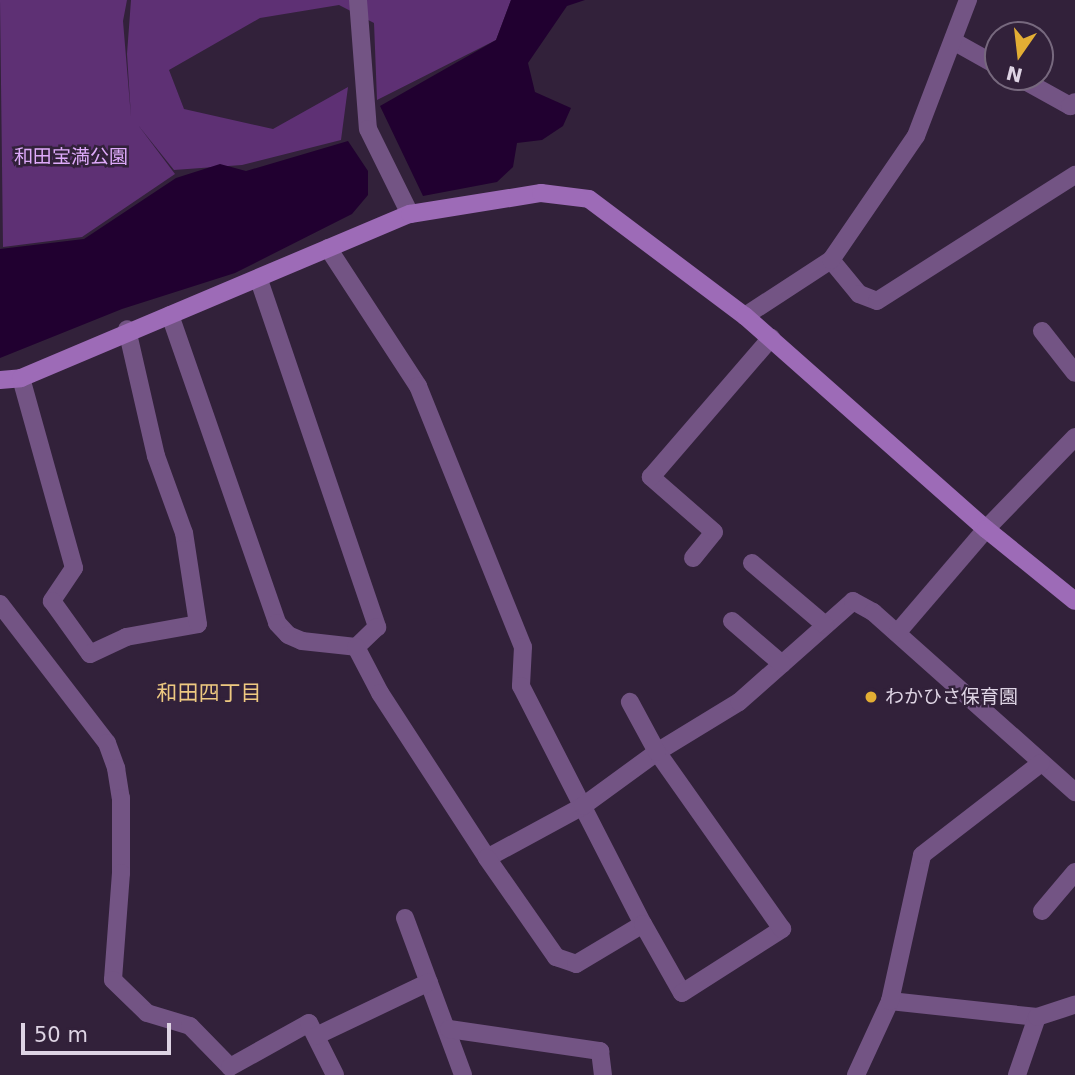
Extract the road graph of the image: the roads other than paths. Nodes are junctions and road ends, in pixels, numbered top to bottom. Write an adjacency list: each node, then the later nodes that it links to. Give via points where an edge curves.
1 (358, 0): 8 (street, via 368,130)
2 (968, 0): 3 (street)
3 (953, 41): 4 (street); 10 (street, via 916,136)
4 (984, 58)
5 (1044, 91): 6 (street)
6 (1073, 107)
7 (1075, 175): 10 (street, via 877,301 859,295)
8 (410, 214): 9 (street); 13 (street, via 541,193 589,199)
9 (328, 248): 11 (street); 35 (street, via 418,386 523,648 521,687)
10 (831, 260): 13 (street)
11 (259, 280): 12 (street); 29 (street, via 377,626)
12 (170, 315): 14 (street); 29 (street, via 277,623 302,641)
13 (745, 316): 16 (street)
14 (127, 329): 18 (street); 18 (street, via 156,456 184,533 198,624 126,636 90,654 52,601 75,568)
15 (1042, 331): 17 (street)
16 (772, 338): 21 (street); 22 (street, via 651,477 714,532)
17 (1075, 373)
18 (21, 378): 19 (street)
19 (0, 380)
20 (1075, 437): 21 (street)
21 (986, 529): 24 (street); 28 (street)
22 (693, 558)
23 (751, 563): 27 (street)
24 (1075, 601)
25 (0, 604): 46 (street, via 107,743 116,768 121,861 113,981 147,1013 190,1026 230,1067 309,1023)
26 (732, 621): 30 (street)
27 (825, 625): 28 (street, via 853,601); 30 (street)
28 (897, 633): 33 (street)
29 (355, 647): 36 (street)
30 (782, 664): 32 (street, via 739,702)
31 (629, 702): 32 (street)
32 (657, 752): 35 (street); 40 (street, via 782,929 682,993)
33 (1041, 763): 34 (street); 42 (street, via 922,855)
34 (1075, 792)
35 (583, 806): 36 (street); 40 (street)
36 (487, 858): 40 (street, via 556,957 576,964)
37 (1075, 872): 38 (street)
38 (1042, 911)
39 (405, 918): 41 (street)
40 (643, 925)
41 (429, 982): 45 (street); 46 (street)
42 (890, 1001): 44 (street); 50 (street)
43 (1075, 1005): 44 (street)
44 (1037, 1017): 51 (street)
45 (449, 1029): 48 (street); 49 (street, via 600,1051)
46 (316, 1036): 47 (street)
47 (335, 1075)
48 (463, 1075)
49 (603, 1075)
50 (856, 1075)
51 (1017, 1075)

